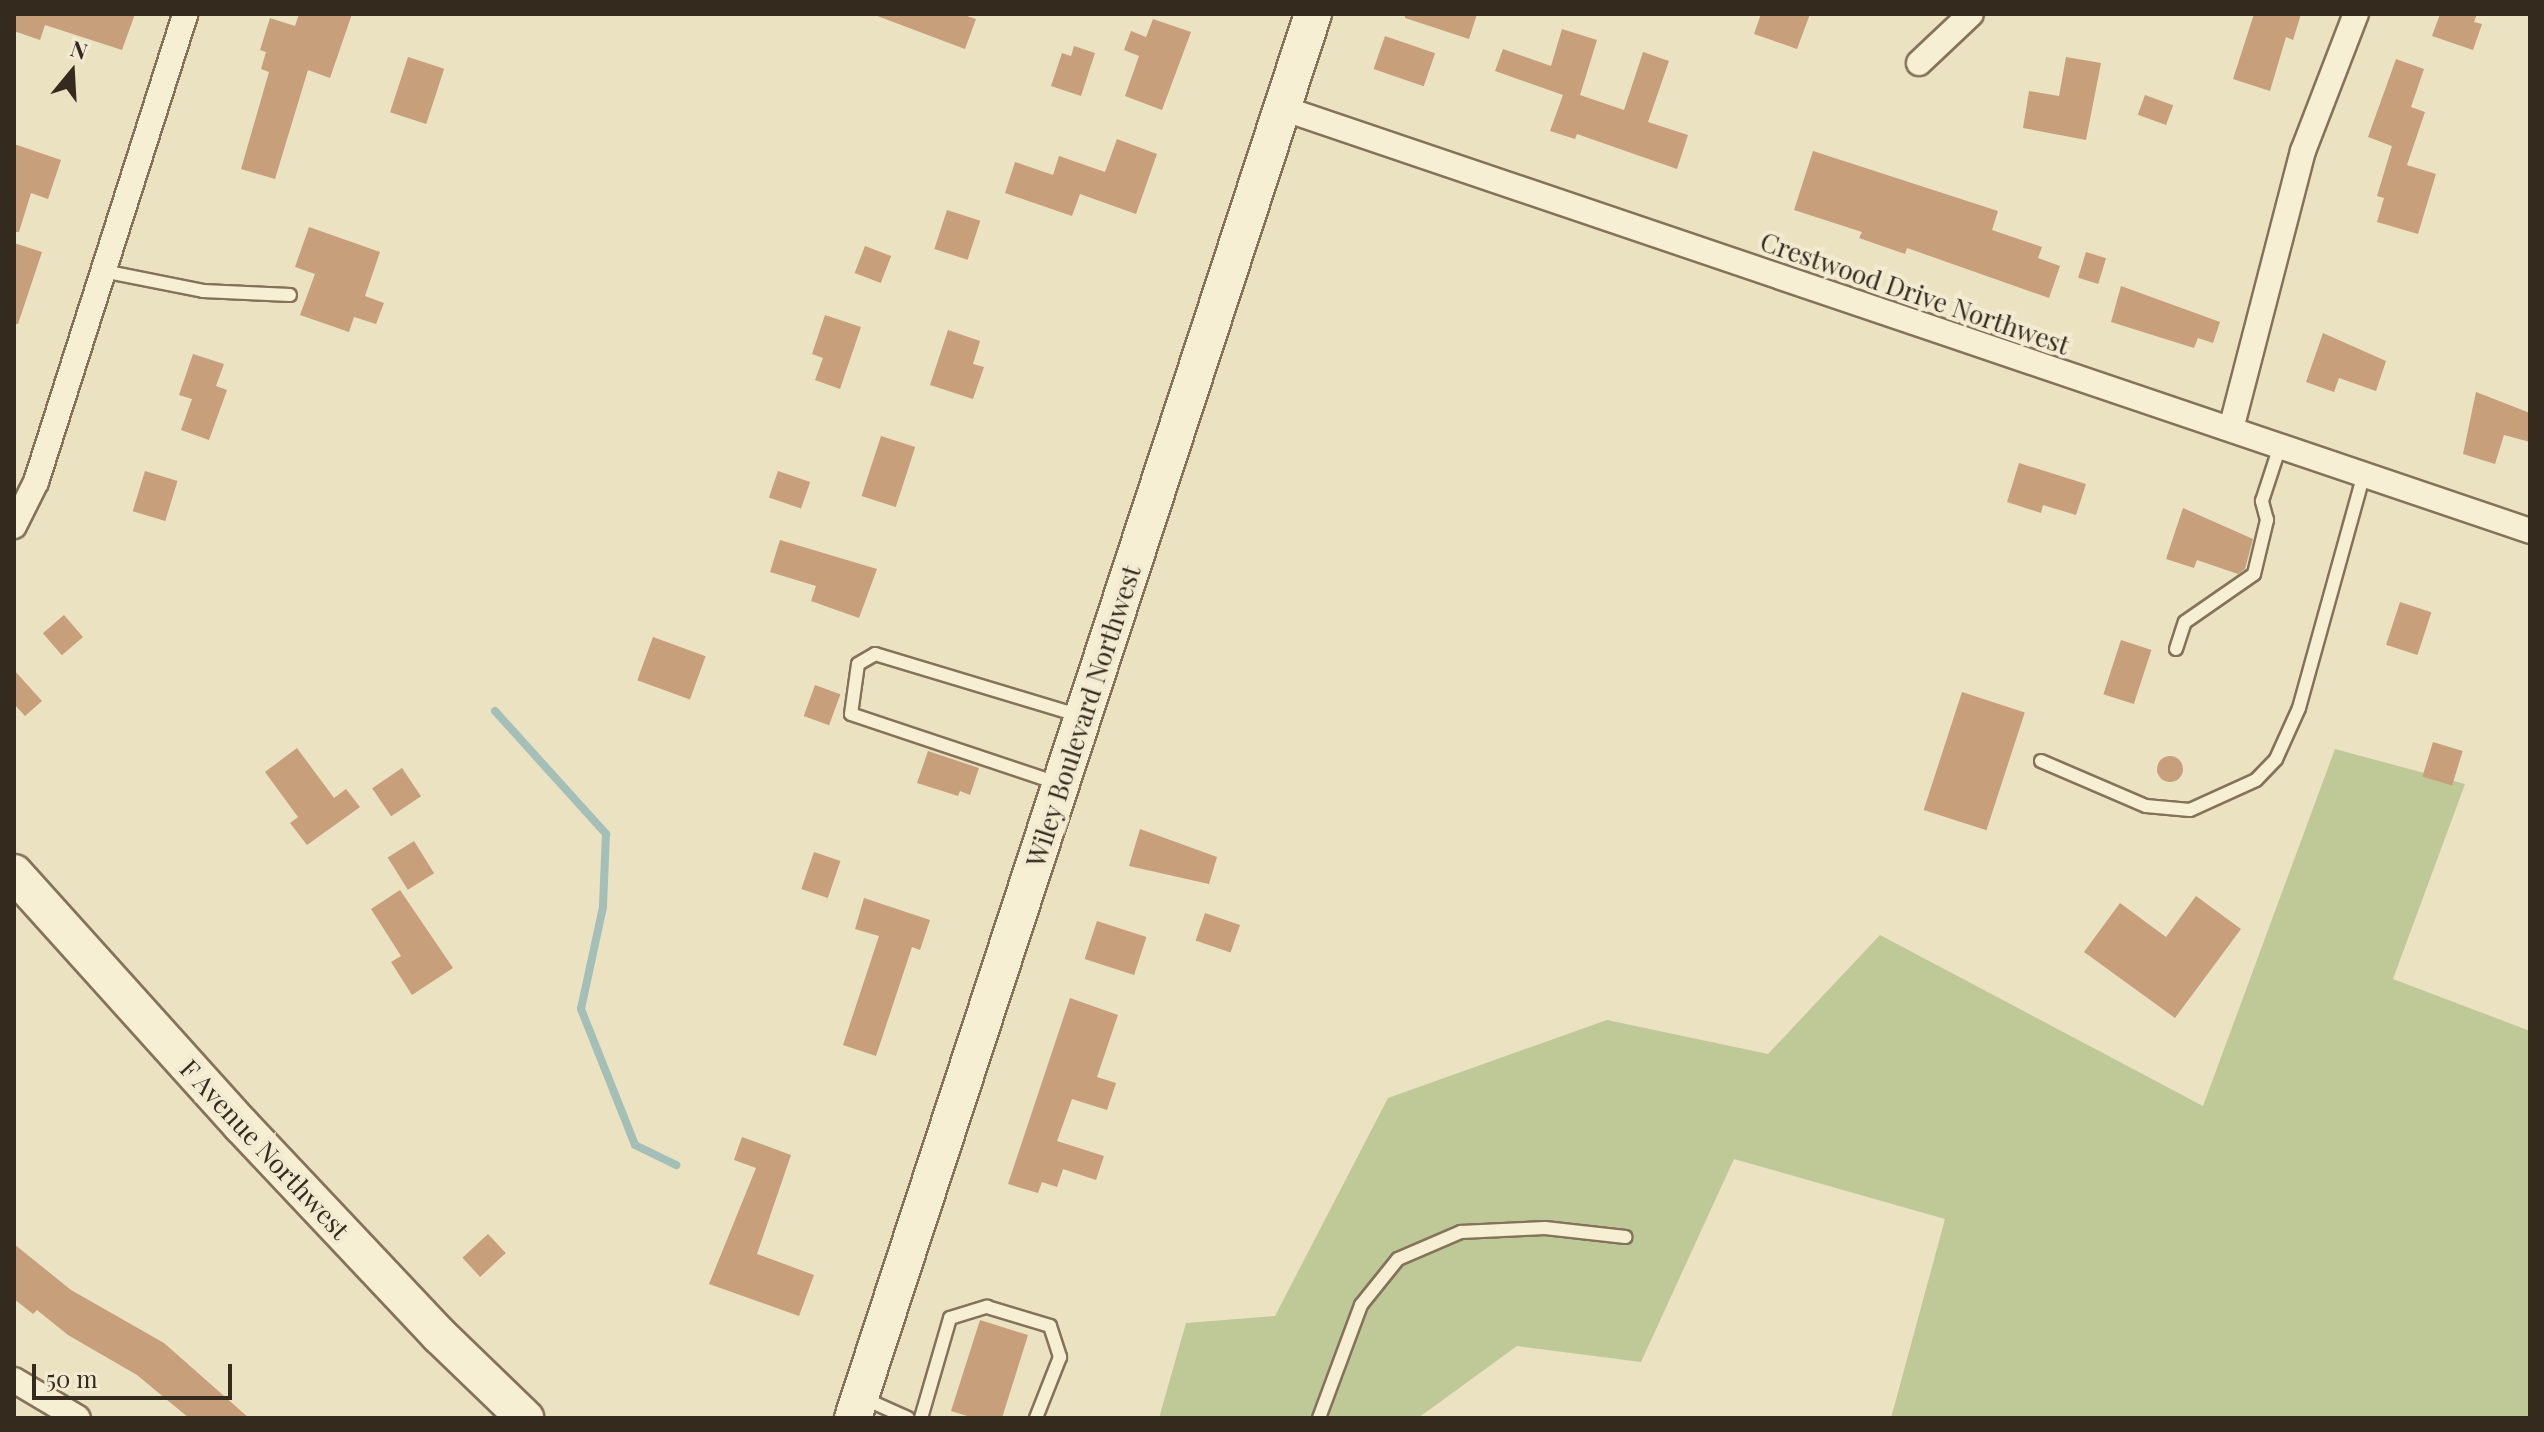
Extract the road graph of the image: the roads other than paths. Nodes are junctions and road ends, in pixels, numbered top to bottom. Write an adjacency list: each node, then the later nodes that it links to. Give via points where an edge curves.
1 (185, 14): 7 (street)
2 (1313, 14): 6 (street, Wiley Boulevard Northwest)
3 (1971, 14): 5 (street)
4 (2356, 14): 9 (street, via 2303,151)
5 (1919, 63)
6 (1282, 108): 9 (street, Crestwood Drive Northwest); 15 (street, Wiley Boulevard Northwest)
7 (103, 271): 8 (lane, via 203,291); 12 (street, via 36,482)
8 (290, 295)
9 (2231, 429): 10 (street, Crestwood Drive Northwest)
10 (2280, 446): 11 (street, Crestwood Drive Northwest); 14 (lane, via 2262,501 2267,520 2254,574 2185,622)
11 (2364, 474): 13 (street, Crestwood Drive Northwest); 16 (lane, via 2299,708 2276,759 2256,780 2190,810 2146,806)
12 (14, 526)
13 (2530, 531)
14 (2176, 649)
15 (1083, 717): 17 (street, Wiley Boulevard Northwest); 17 (lane, via 875,654 858,664 851,714)
16 (2041, 761)
17 (1061, 784): 21 (street, Wiley Boulevard Northwest)
18 (14, 873): 23 (street, F Avenue Northwest, via 241,1125)
19 (1625, 1237): 27 (lane, via 1545,1228 1461,1232 1398,1259 1361,1305)
20 (14, 1380): 22 (street)
21 (857, 1407): 24 (lane)
22 (78, 1418)
23 (525, 1418)
24 (908, 1418)
25 (921, 1418): 26 (lane, via 950,1318 987,1307 1050,1326 1060,1357)
26 (1036, 1418)
27 (1319, 1418)

